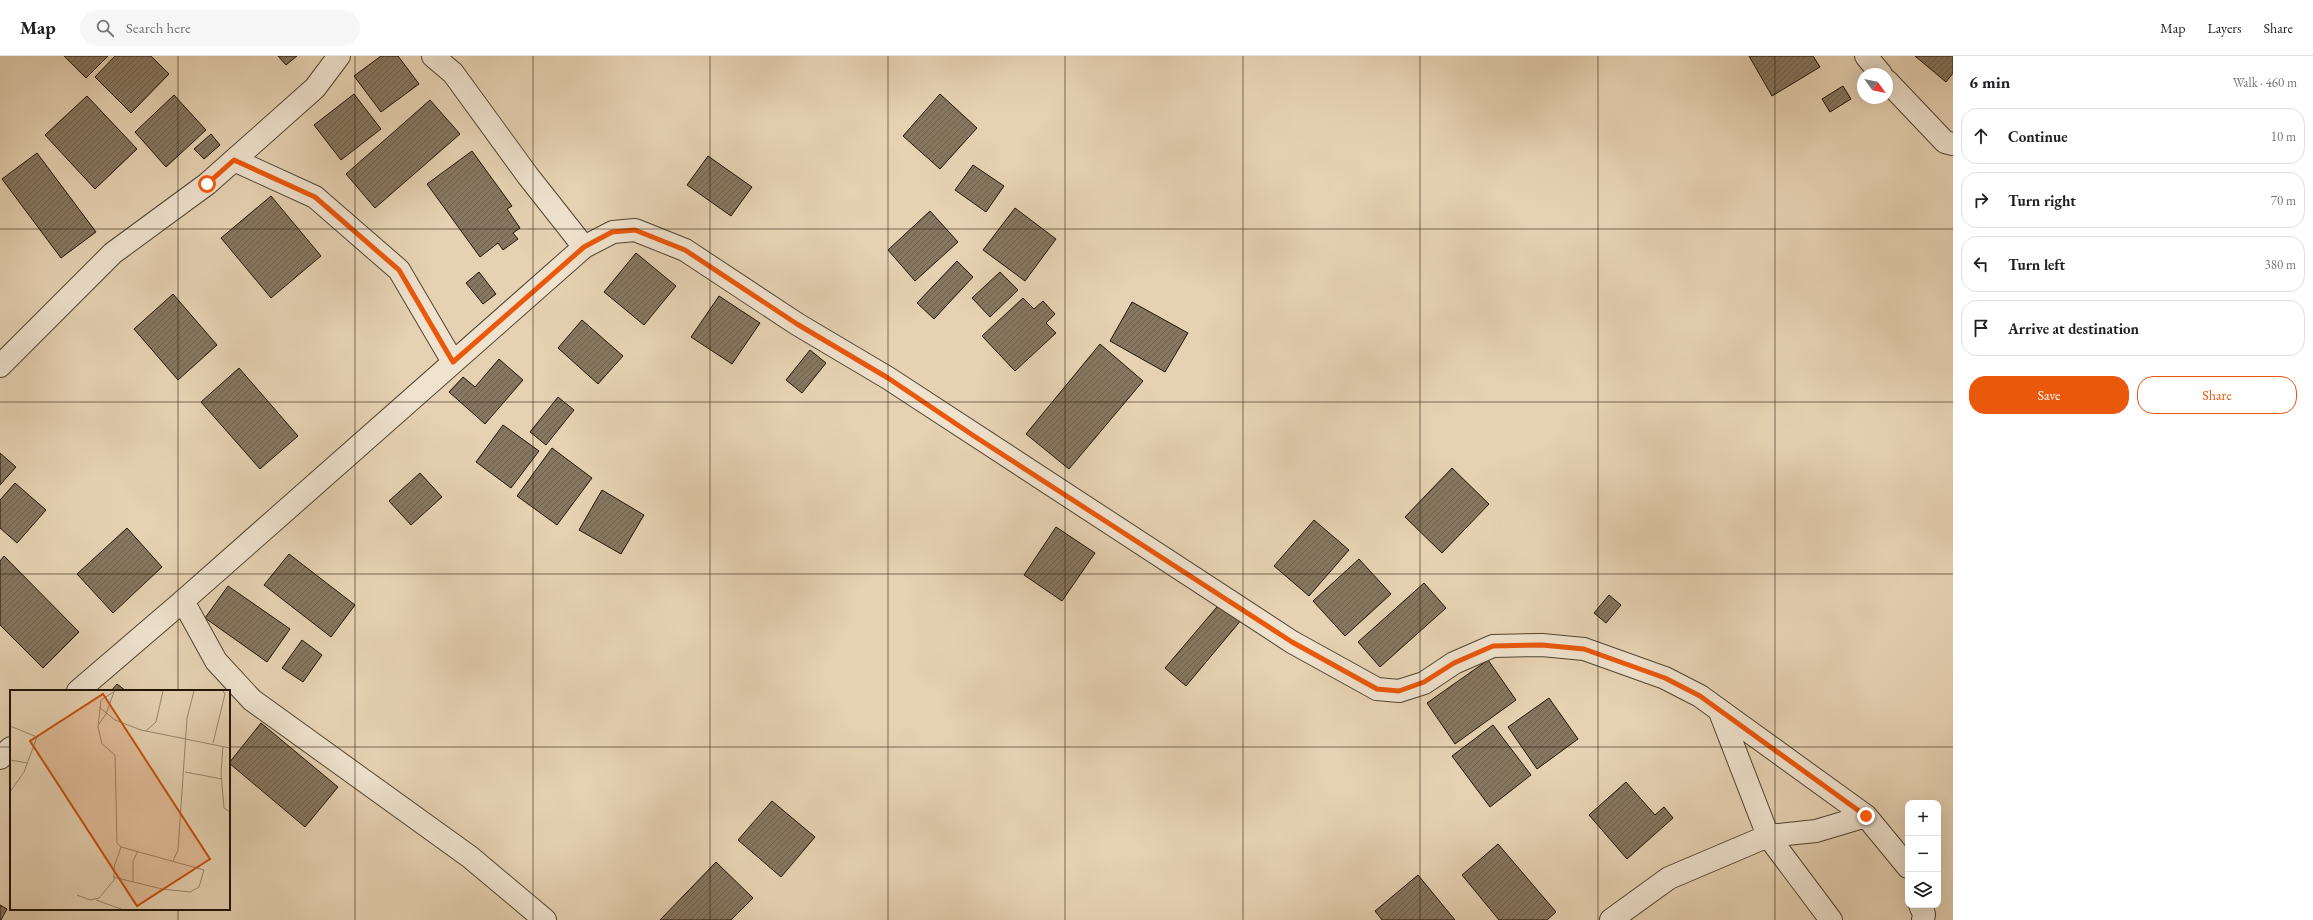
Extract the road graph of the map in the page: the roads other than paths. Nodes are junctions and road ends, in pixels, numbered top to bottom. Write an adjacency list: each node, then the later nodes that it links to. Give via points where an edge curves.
1 (339, 56): 7 (street, via 315,88)
2 (433, 56): 8 (street, via 453,73 528,176)
3 (1866, 56): 4 (street)
4 (1876, 68)
5 (1893, 88): 6 (street, via 1945,142)
6 (1953, 144)
7 (234, 160): 9 (street, via 315,197 399,270); 10 (street, via 207,184 113,253)
8 (584, 247): 9 (street); 13 (street, via 612,232 635,230 685,250 797,324 888,378 1292,642 1377,689 1399,691 1424,682 1454,663 1493,646 1542,645 1584,649 1665,678 1700,696)
9 (453, 362): 11 (street)
10 (0, 366)
11 (183, 601): 12 (street); 20 (street, via 216,660 252,700 470,857)
12 (79, 690)
13 (1720, 712): 16 (street); 17 (street)
14 (10, 749): 15 (street)
15 (0, 758)
16 (1866, 816): 17 (street, via 1816,830); 18 (street)
17 (1768, 836): 21 (street, via 1669,878); 22 (street)
18 (1905, 863)
19 (1921, 908): 23 (street, via 1924,914)
20 (545, 920)
21 (1611, 920)
22 (1832, 920)
23 (1922, 920)

